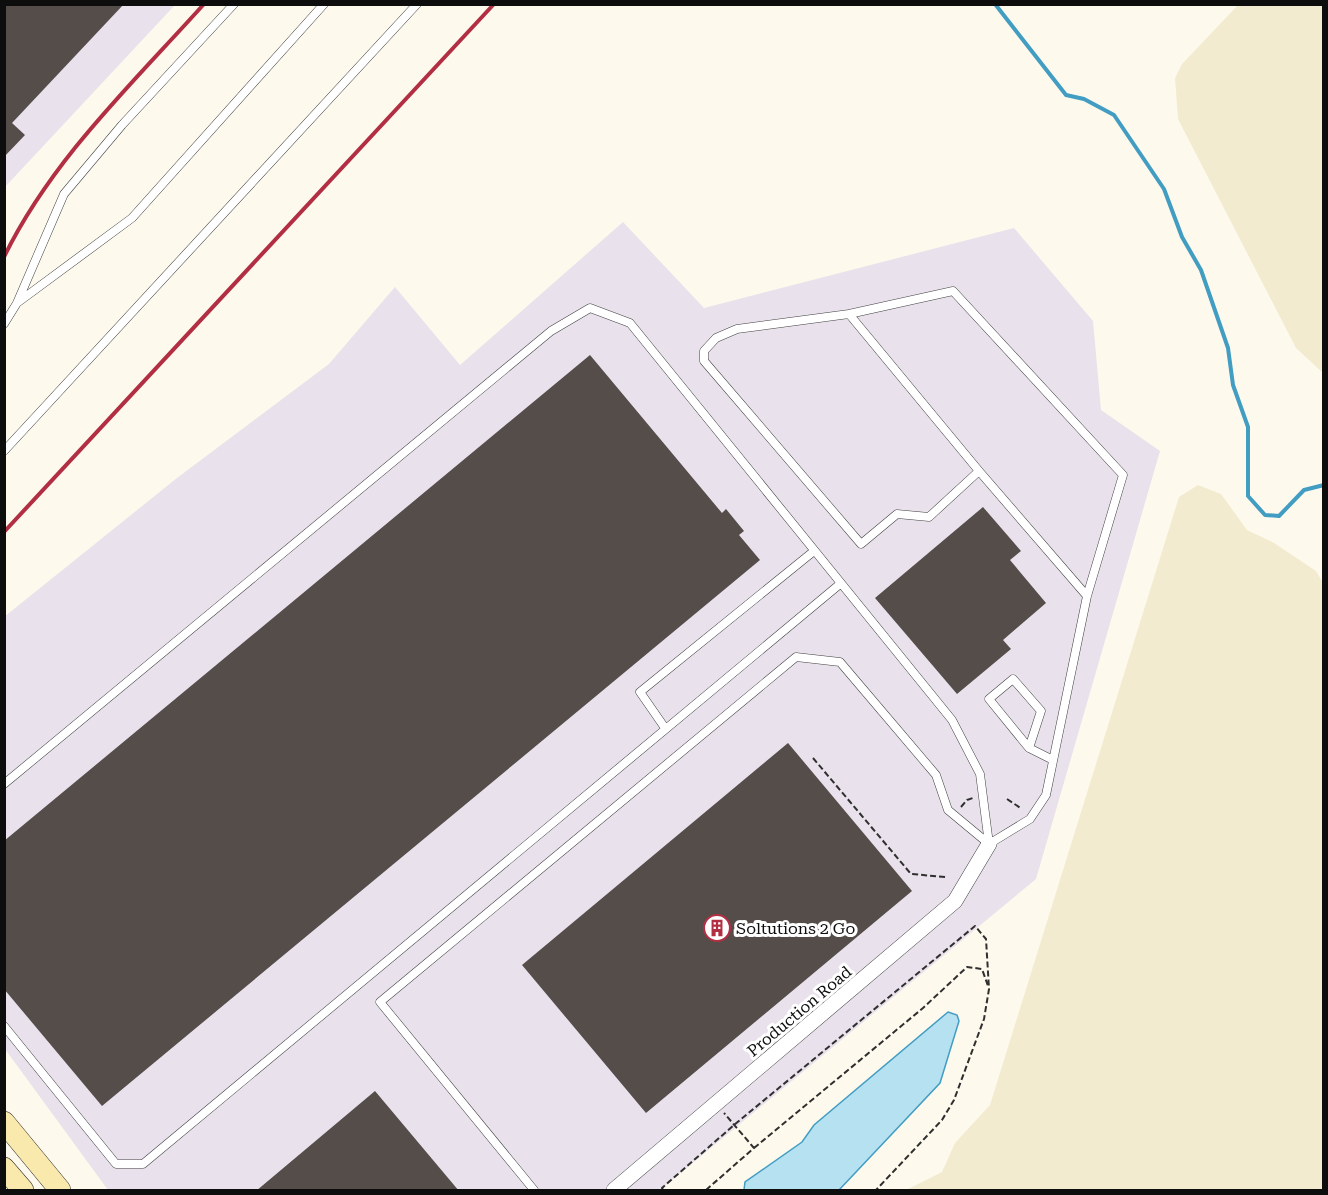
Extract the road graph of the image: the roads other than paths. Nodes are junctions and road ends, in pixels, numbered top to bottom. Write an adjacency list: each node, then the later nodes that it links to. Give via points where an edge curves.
1 (234, 4): 4 (lane, via 64,194)
2 (324, 4): 4 (lane, via 132,218)
3 (417, 4): 7 (lane)
4 (17, 303): 6 (lane)
5 (849, 314): 8 (lane); 8 (lane, via 737,329 716,338 704,351 704,361 861,544 897,514 929,517); 11 (lane, via 953,291 1123,475)
6 (4, 324)
7 (4, 451)
8 (979, 471): 11 (lane)
9 (814, 551): 10 (lane); 12 (lane, via 640,692); 15 (lane, via 630,323 590,308 551,331)
10 (840, 584): 12 (lane); 16 (lane, via 952,720 980,774)
11 (1087, 596): 14 (lane)
12 (665, 728): 17 (lane, via 143,1164 116,1164)
13 (1029, 748): 13 (lane, via 1041,711 1013,679 989,699); 14 (lane)
14 (1053, 760): 16 (lane, via 1046,795 1030,819)
15 (4, 784)
16 (989, 844): 22 (lane, via 948,810 936,775 840,662 796,657 380,1002); 23 (street, Production Road, via 955,901)
17 (4, 1026)
18 (4, 1122): 21 (main road)
19 (4, 1168): 20 (main road)
20 (23, 1191)
21 (60, 1191)
22 (534, 1191)
23 (614, 1191)

